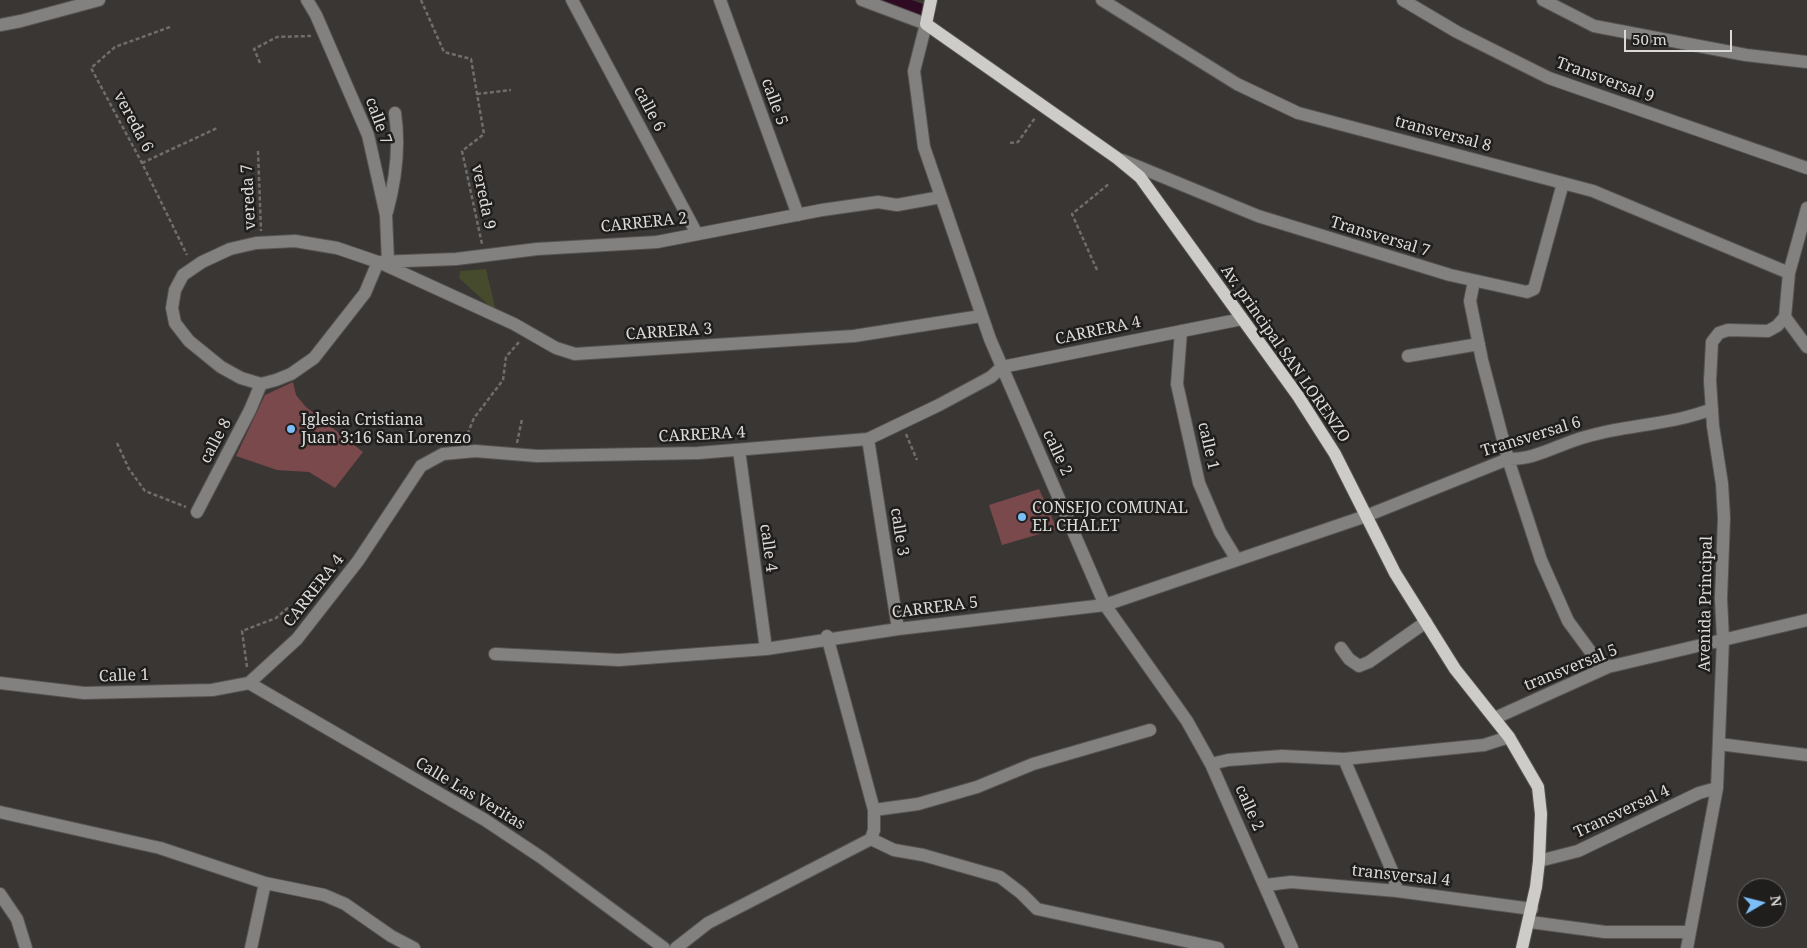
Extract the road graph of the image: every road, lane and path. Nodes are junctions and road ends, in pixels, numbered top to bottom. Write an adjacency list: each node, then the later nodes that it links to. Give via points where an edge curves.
1 (100, 0): 12 (street)
2 (307, 0): 14 (street, calle 7)
3 (421, 0): 18 (path, vereda 9, via 444,52 471,59)
4 (572, 0): 33 (street, calle 6)
5 (720, 0): 31 (street, calle 5)
6 (862, 0): 11 (street)
7 (931, 0): 11 (main road)
8 (1102, 0): 27 (street, transversal 8, via 1237,84 1298,113)
9 (1403, 0): 26 (street, Transversal 9, via 1549,78)
10 (1543, 0): 15 (street, via 1594,26 1746,56)
11 (926, 24): 19 (main road, Av. principal SAN LORENZO); 29 (street, calle 2, via 914,71 924,147)
12 (0, 25)
13 (170, 27): 25 (path, vereda 6, via 115,47 91,68)
14 (325, 36): 16 (path, via 278,37 254,49); 32 (street, calle 7, via 368,135)
15 (1807, 62)
16 (260, 63)
17 (511, 90): 18 (path)
18 (477, 94): 35 (path, vereda 9, via 484,134 462,151)
19 (1044, 106): 22 (path, via 1018,142); 24 (main road, Av. principal SAN LORENZO)
20 (395, 113): 32 (street, via 398,152)
21 (217, 128): 25 (path)
22 (1010, 143)
23 (258, 150): 34 (path, vereda 7)
24 (1117, 158): 40 (street, Transversal 7, via 1258,216); 43 (main road, Av. principal SAN LORENZO, via 1140,178)
25 (142, 163): 37 (path, vereda 6)
26 (1807, 168)
27 (1563, 183): 39 (street, transversal 8, via 1594,191); 40 (street, Transversal 7, via 1534,289 1527,292)
28 (1110, 184): 38 (path, via 1072,214)
29 (941, 197): 31 (street, CARRERA 2, via 897,205 878,202); 41 (street, calle 2)
30 (1807, 208): 39 (street)
31 (798, 214): 33 (street, CARRERA 2)
32 (386, 215): 36 (street, calle 7)
33 (697, 234): 35 (street, CARRERA 2, via 657,242 537,249)
34 (262, 242): 36 (street, CARRERA 2, via 296,241 337,248); 37 (street, CARRERA 2, via 230,249)
35 (484, 256): 36 (street, CARRERA 2)
36 (383, 262): 45 (street, CARRERA 3); 50 (street, via 365,293 314,358 291,374)
37 (194, 268): 50 (street, CARRERA 2, via 183,275 174,290 172,308 175,323 205,356 240,378)
38 (1097, 270)
39 (1789, 272): 42 (street)
40 (1474, 281): 46 (street, via 1470,302)
41 (981, 316): 45 (street, CARRERA 3, via 854,336 576,354 556,348); 49 (street, calle 2)
42 (1785, 317): 47 (street); 51 (street, Avenida Principal, via 1768,331 1728,330 1719,333 1712,342)
43 (1242, 319): 44 (street, CARRERA 4); 62 (main road, Av. principal SAN LORENZO, via 1335,454)
44 (1181, 331): 49 (street, CARRERA 4); 63 (street, calle 1, via 1177,384 1199,484 1220,532)
45 (528, 332): 57 (path, via 506,357 503,380 474,418)
46 (1479, 344): 48 (street); 59 (street)
47 (1807, 347)
48 (1408, 356)
49 (1002, 367): 53 (street, CARRERA 4, via 991,377); 64 (street, calle 2)
50 (261, 384): 61 (street, calle 8)
51 (1712, 409): 59 (street, Transversal 6, via 1686,419 1586,436 1523,459); 70 (street, Avenida Principal, via 1724,518 1720,599)
52 (522, 420): 58 (path)
53 (901, 424): 54 (street, CARRERA 4); 60 (path)
54 (868, 439): 56 (street, CARRERA 4); 68 (street, calle 3)
55 (117, 443): 61 (path, via 145,491)
56 (739, 450): 58 (street, CARRERA 4); 72 (street, calle 4)
57 (459, 453): 58 (street, CARRERA 4); 76 (street, CARRERA 4, via 443,454 421,466 358,561 297,639)
58 (515, 454)
59 (1508, 458): 62 (street, Transversal 6); 74 (street, via 1541,560 1568,621 1590,651)
60 (917, 460)
61 (197, 512)
62 (1366, 516): 63 (street, CARRERA 5); 67 (main road, Av. principal SAN LORENZO, via 1395,573)
63 (1237, 560): 64 (street, CARRERA 5)
64 (1105, 605): 68 (street, CARRERA 5); 83 (street, calle 2, via 1187,721)
65 (290, 606): 76 (path, via 276,618 242,632)
66 (1807, 620): 70 (street, transversal 5)
67 (1426, 622): 71 (street, via 1359,666); 77 (main road, Av. principal SAN LORENZO, via 1455,669)
68 (898, 629): 72 (street, CARRERA 5)
69 (827, 636): 85 (street)
70 (1723, 639): 74 (street, transversal 5); 80 (street, Avenida Principal)
71 (1340, 648)
72 (766, 649): 73 (street, CARRERA 5, via 619,660)
73 (495, 654)
74 (1608, 667): 77 (street, transversal 5)
75 (0, 683): 76 (street, Calle 1, via 84,693 212,690)
76 (249, 683): 98 (street, Calle Las Veritas, via 485,820)
77 (1494, 718): 79 (main road, Av. principal SAN LORENZO)
78 (1150, 730): 85 (street, via 1033,764 978,787 918,804)
79 (1509, 737): 82 (street, via 1484,745); 88 (main road, Av. principal SAN LORENZO, via 1538,787 1541,814)
80 (1719, 744): 81 (street); 84 (street, Avenida Principal)
81 (1807, 755)
82 (1344, 759): 83 (street, via 1282,756); 91 (street, via 1393,873)
83 (1211, 764): 90 (street, calle 2)
84 (1717, 788): 88 (street, Transversal 4, via 1699,793 1578,851); 94 (street, Avenida Principal)
85 (874, 810): 87 (street)
86 (0, 812): 89 (street, via 160,848)
87 (871, 839): 99 (street, via 708,923); 100 (street, via 894,850 1000,877 1037,909)
88 (1539, 861): 93 (main road, Av. principal SAN LORENZO)
89 (265, 883): 96 (street); 97 (street, via 324,895 345,904)
90 (1266, 885): 91 (street, transversal 4, via 1291,882); 101 (street, calle 2)
91 (1397, 891): 93 (street, transversal 4)
92 (0, 894): 95 (street, via 17,919)
93 (1531, 915): 94 (street, transversal 4, via 1605,932); 102 (main road, Av. principal SAN LORENZO)
94 (1690, 932): 103 (street, Avenida Principal)
95 (26, 948)
96 (251, 948)
97 (414, 948)
98 (664, 948)
99 (676, 948)
100 (1218, 948)
101 (1292, 948)
102 (1522, 948)
103 (1687, 948)

